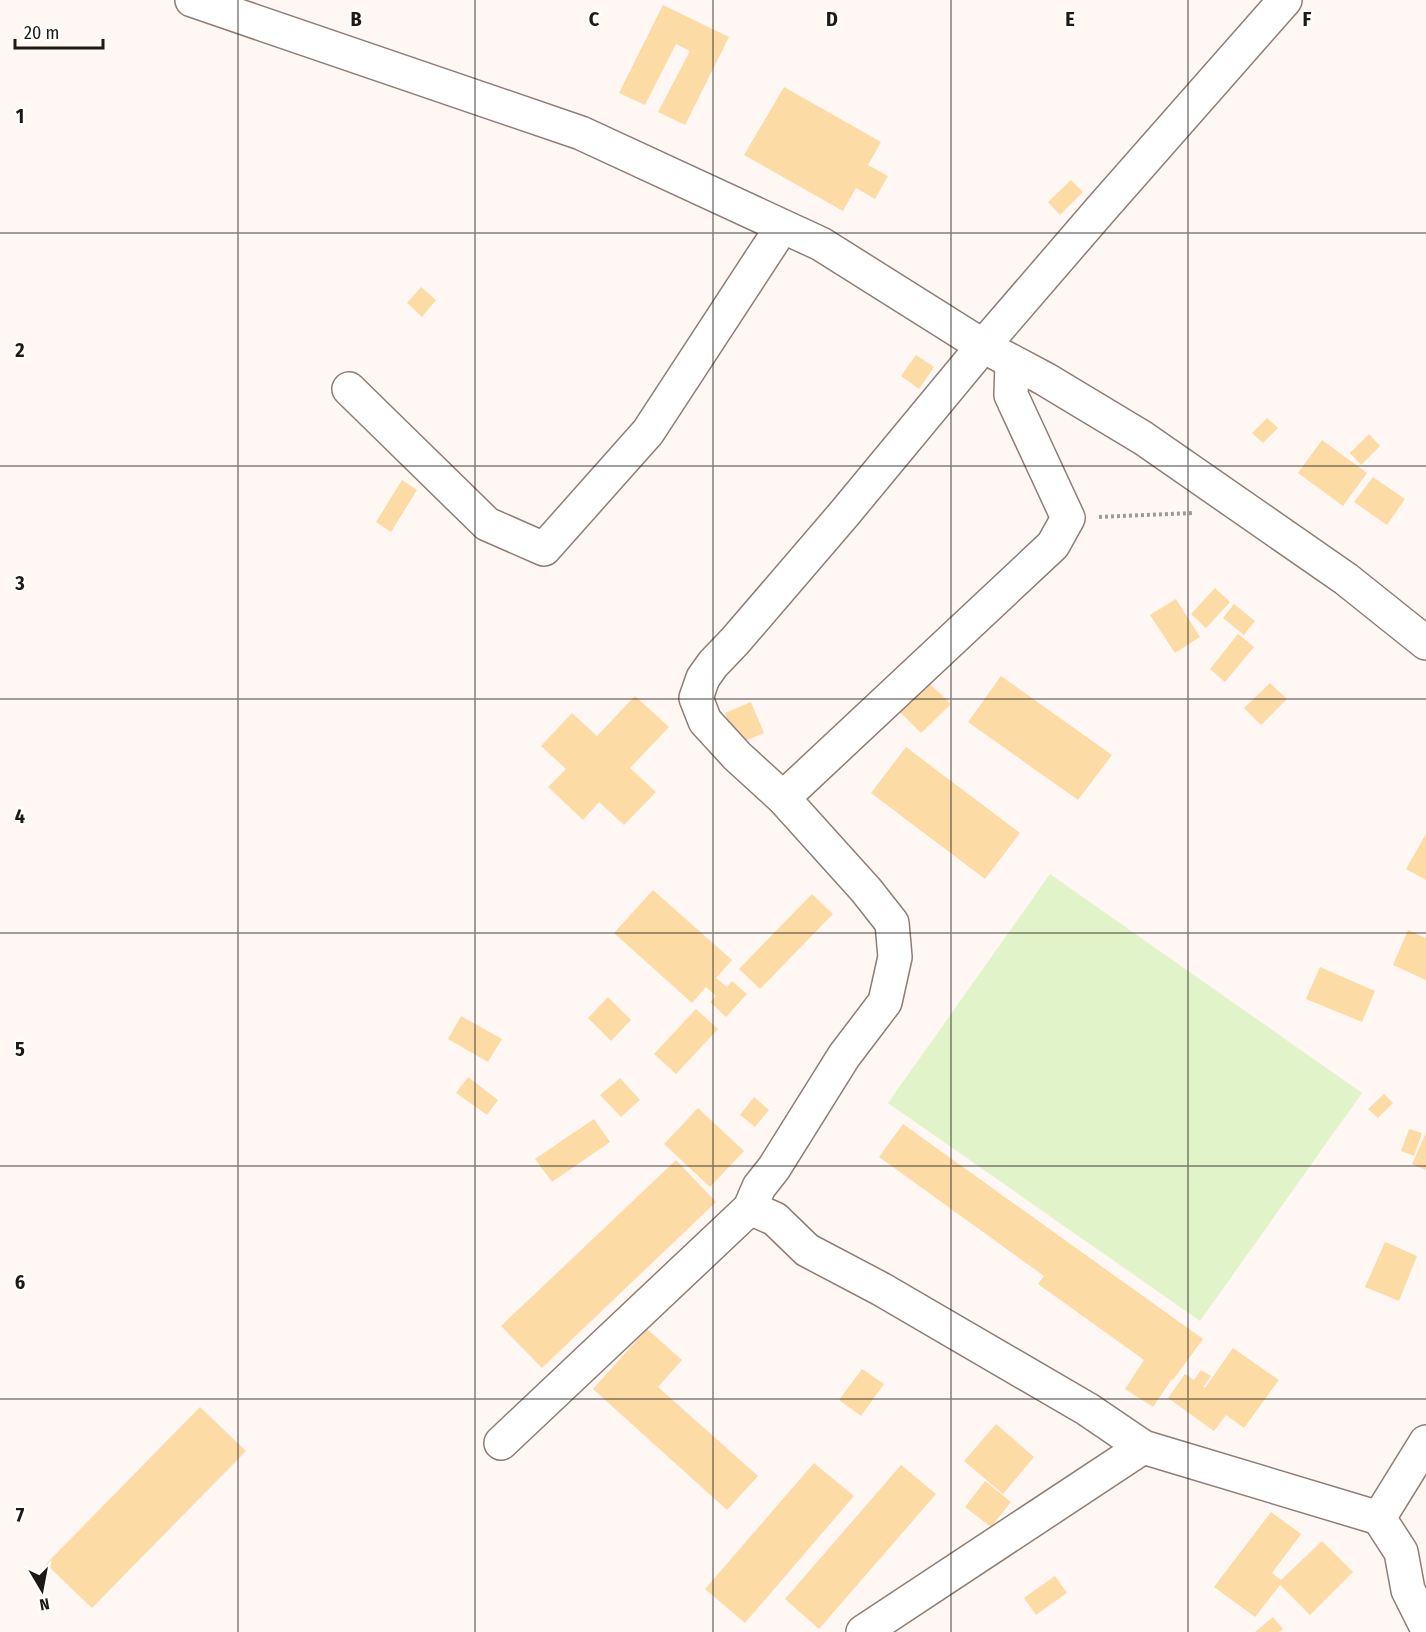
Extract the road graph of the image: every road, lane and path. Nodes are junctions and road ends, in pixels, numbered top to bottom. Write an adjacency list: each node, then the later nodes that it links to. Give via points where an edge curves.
1 (192, 0): 3 (street, via 581,133)
2 (1285, 0): 4 (street)
3 (783, 227): 4 (street, via 821,244); 6 (street, via 648,432 544,549 488,524)
4 (982, 346): 5 (street); 10 (street, via 703,678 696,698 705,721)
5 (1012, 362): 8 (street, via 1011,395); 9 (street, via 1143,438 1346,579)
6 (349, 389)
7 (1202, 512): 8 (path)
8 (1068, 518): 10 (street, via 1053,546)
9 (1426, 643)
10 (783, 798): 11 (street, via 892,923 895,957 885,1002 844,1056 759,1187)
11 (750, 1208): 13 (street); 14 (street, via 775,1219 807,1250 1087,1408)
12 (1426, 1442): 15 (street)
13 (501, 1443)
14 (1143, 1448): 15 (street); 17 (street)
15 (1379, 1518): 16 (street, via 1401,1552 1408,1590)
16 (1426, 1626)
17 (863, 1632)

